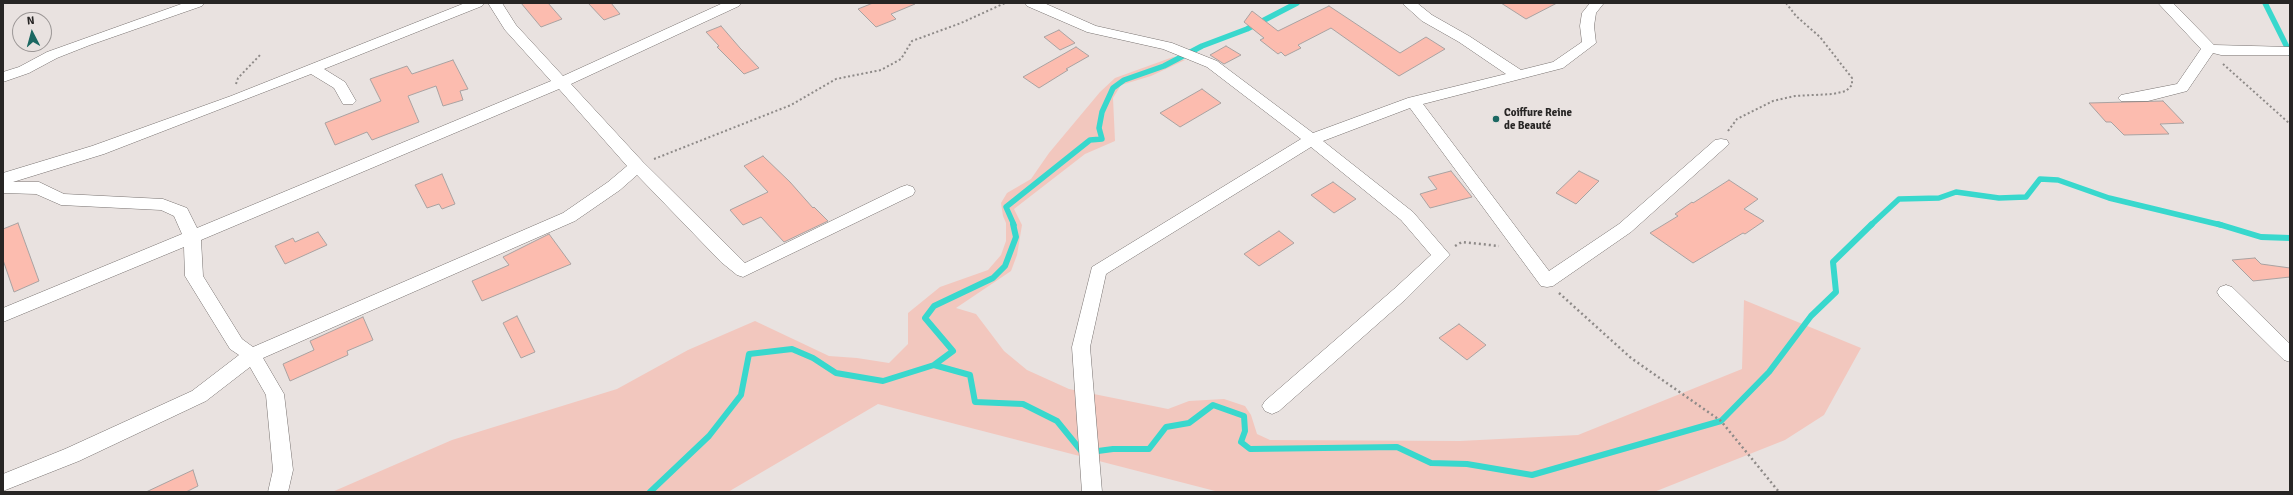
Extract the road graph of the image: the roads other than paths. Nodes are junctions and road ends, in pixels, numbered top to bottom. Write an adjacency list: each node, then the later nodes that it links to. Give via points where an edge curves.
1 (197, 3): 13 (street, via 85,42)
2 (477, 3): 11 (street)
3 (495, 3): 14 (street, via 510,27)
4 (734, 3): 14 (street)
5 (1032, 3): 18 (street, via 1092,29 1125,35 1186,53 1212,64)
6 (1409, 3): 12 (street, via 1427,18 1464,38)
7 (1597, 3): 12 (street, via 1589,13 1589,43 1558,65)
8 (2165, 3): 9 (street)
9 (2209, 48): 10 (street, via 2221,51); 15 (street, via 2182,88)
10 (2290, 52)
11 (313, 68): 16 (street, via 340,85); 21 (street, via 98,150)
12 (1518, 75): 17 (street)
13 (3, 77)
14 (561, 84): 20 (street); 24 (street)
15 (2126, 98)
16 (348, 101)
17 (1413, 101): 18 (street); 19 (street, via 1547,281 1625,228)
18 (1311, 140): 29 (street, via 1407,216 1441,255); 32 (street, via 1098,271 1081,347)
19 (1721, 144)
20 (637, 166): 23 (street, via 727,258 743,271); 27 (street, via 614,186 568,218)
21 (3, 179)
22 (3, 187): 24 (street, via 39,188 61,199 163,205 181,212)
23 (907, 191)
24 (192, 236): 26 (street); 27 (street, via 194,276 236,344)
25 (2226, 292): 28 (street)
26 (3, 315)
27 (252, 355): 30 (street, via 199,396 72,455); 31 (street, via 275,394 283,470)
28 (2290, 355)
29 (1272, 406)
30 (3, 483)
31 (278, 492)
32 (1092, 492)

